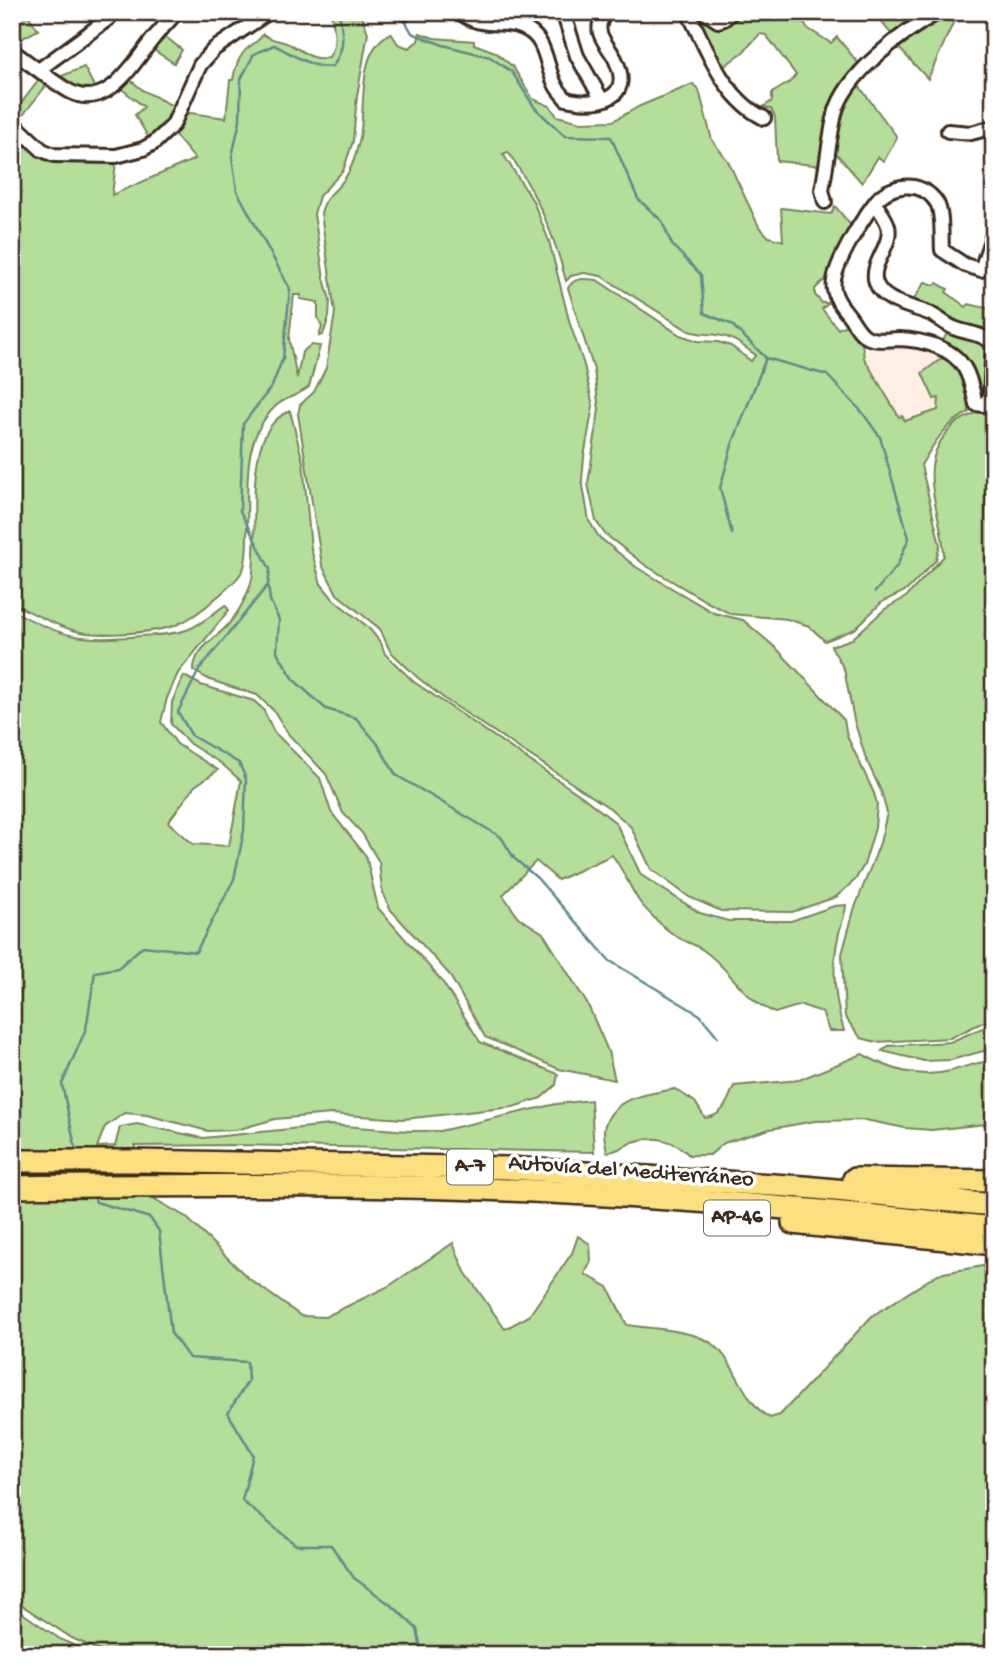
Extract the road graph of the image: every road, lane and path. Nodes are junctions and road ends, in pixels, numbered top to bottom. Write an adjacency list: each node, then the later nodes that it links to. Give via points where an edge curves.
1 (113, 12): 13 (street)
2 (177, 12): 13 (street, via 118,83 104,93 71,92)
3 (269, 12): 11 (street)
4 (460, 12): 14 (street, via 478,22 531,31 566,99)
5 (563, 12): 14 (street, via 577,56)
6 (605, 12): 14 (street, via 600,34 622,81 617,94)
7 (688, 12): 15 (street, via 734,94)
8 (705, 12): 9 (street, via 718,21)
9 (732, 12)
10 (939, 12): 19 (street, via 915,25 856,78 836,111 822,190)
11 (257, 17): 16 (street, via 200,65 173,125 143,149 116,156 54,155)
12 (12, 51): 13 (street)
13 (40, 69)
14 (603, 100)
15 (764, 118)
16 (12, 122)
17 (994, 127): 18 (street, via 971,133)
18 (948, 131)
19 (825, 202)
20 (874, 203): 20 (street, via 888,223 890,235 876,270 876,282 884,294 993,344 990,397 983,405 976,404 966,369 958,359 925,343 864,336 839,303 833,288 835,274); 21 (street, via 892,189 910,186 919,190 938,205 942,250 981,271)
21 (994, 232)
22 (12, 1161): 25 (highway, Autovía del Mediterráneo / A-7, via 522,1168)
23 (994, 1181): 25 (highway, via 839,1179)
24 (12, 1187): 26 (highway, Autovía del Mediterráneo / A-7)
25 (804, 1187): 27 (highway, Autovía del Mediterráneo / A-7)
26 (482, 1189): 28 (highway, Autovía del Mediterráneo / A-7, via 742,1204); 29 (highway, AP-46, via 511,1201 773,1220)
27 (994, 1205)
28 (994, 1228)
29 (994, 1244)

